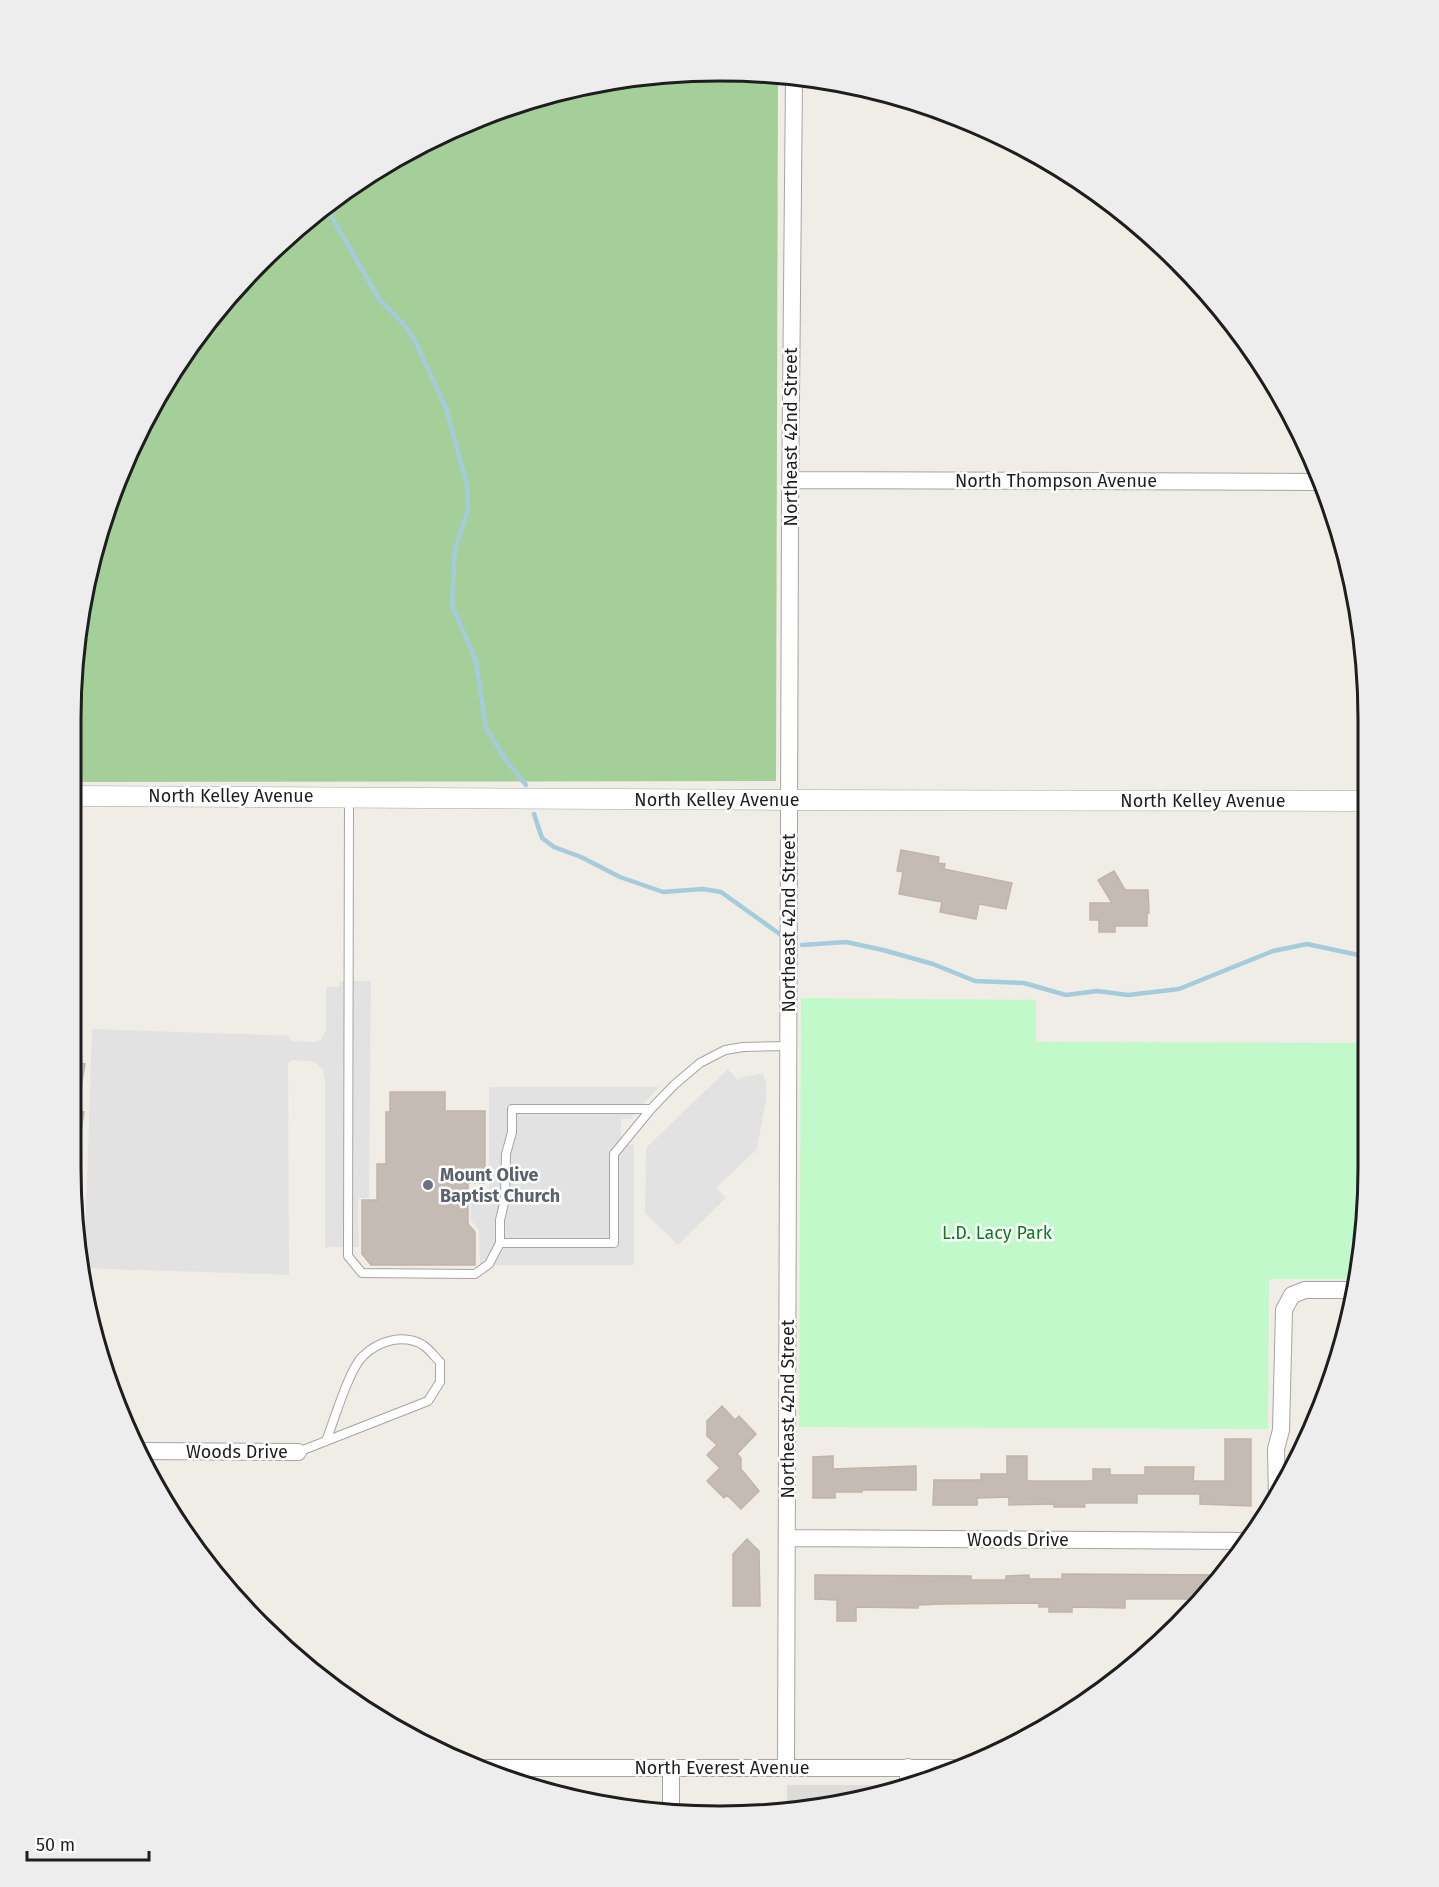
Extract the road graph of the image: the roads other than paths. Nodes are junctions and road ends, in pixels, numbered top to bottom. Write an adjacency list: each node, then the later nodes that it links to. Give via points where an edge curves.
1 (794, 85): 2 (street, Northeast 42nd Street)
2 (790, 480): 3 (street, North Thompson Avenue); 6 (street, Northeast 42nd Street)
3 (1312, 482)
4 (81, 796): 5 (street, North Kelley Avenue)
5 (349, 797): 6 (street, North Kelley Avenue); 10 (lane, via 348,1256 362,1273 476,1274 489,1264)
6 (789, 800): 7 (street, North Kelley Avenue); 8 (street, Northeast 42nd Street)
7 (1358, 801)
8 (789, 1046): 9 (lane, via 725,1050 700,1063); 16 (street, Northeast 42nd Street)
9 (651, 1109): 10 (lane, via 614,1154 614,1243); 10 (lane, via 512,1109)
10 (500, 1243)
11 (1346, 1290): 15 (street, via 1305,1290 1292,1295 1284,1310)
12 (326, 1441): 12 (lane, via 428,1401 440,1382 440,1362 423,1346 398,1338 362,1356); 14 (lane)
13 (148, 1452): 14 (street, Woods Drive)
14 (298, 1452)
15 (1276, 1480)
16 (788, 1538): 17 (street, Woods Drive); 21 (street, Northeast 42nd Street)
17 (1237, 1541)
18 (908, 1767): 21 (street, North Everest Avenue); 22 (street, North Everest Avenue); 23 (street)
19 (504, 1768): 20 (street, North Everest Avenue)
20 (671, 1768): 21 (street, North Everest Avenue); 24 (street)
21 (786, 1768)
22 (936, 1768)
23 (908, 1777)
24 (671, 1804)

